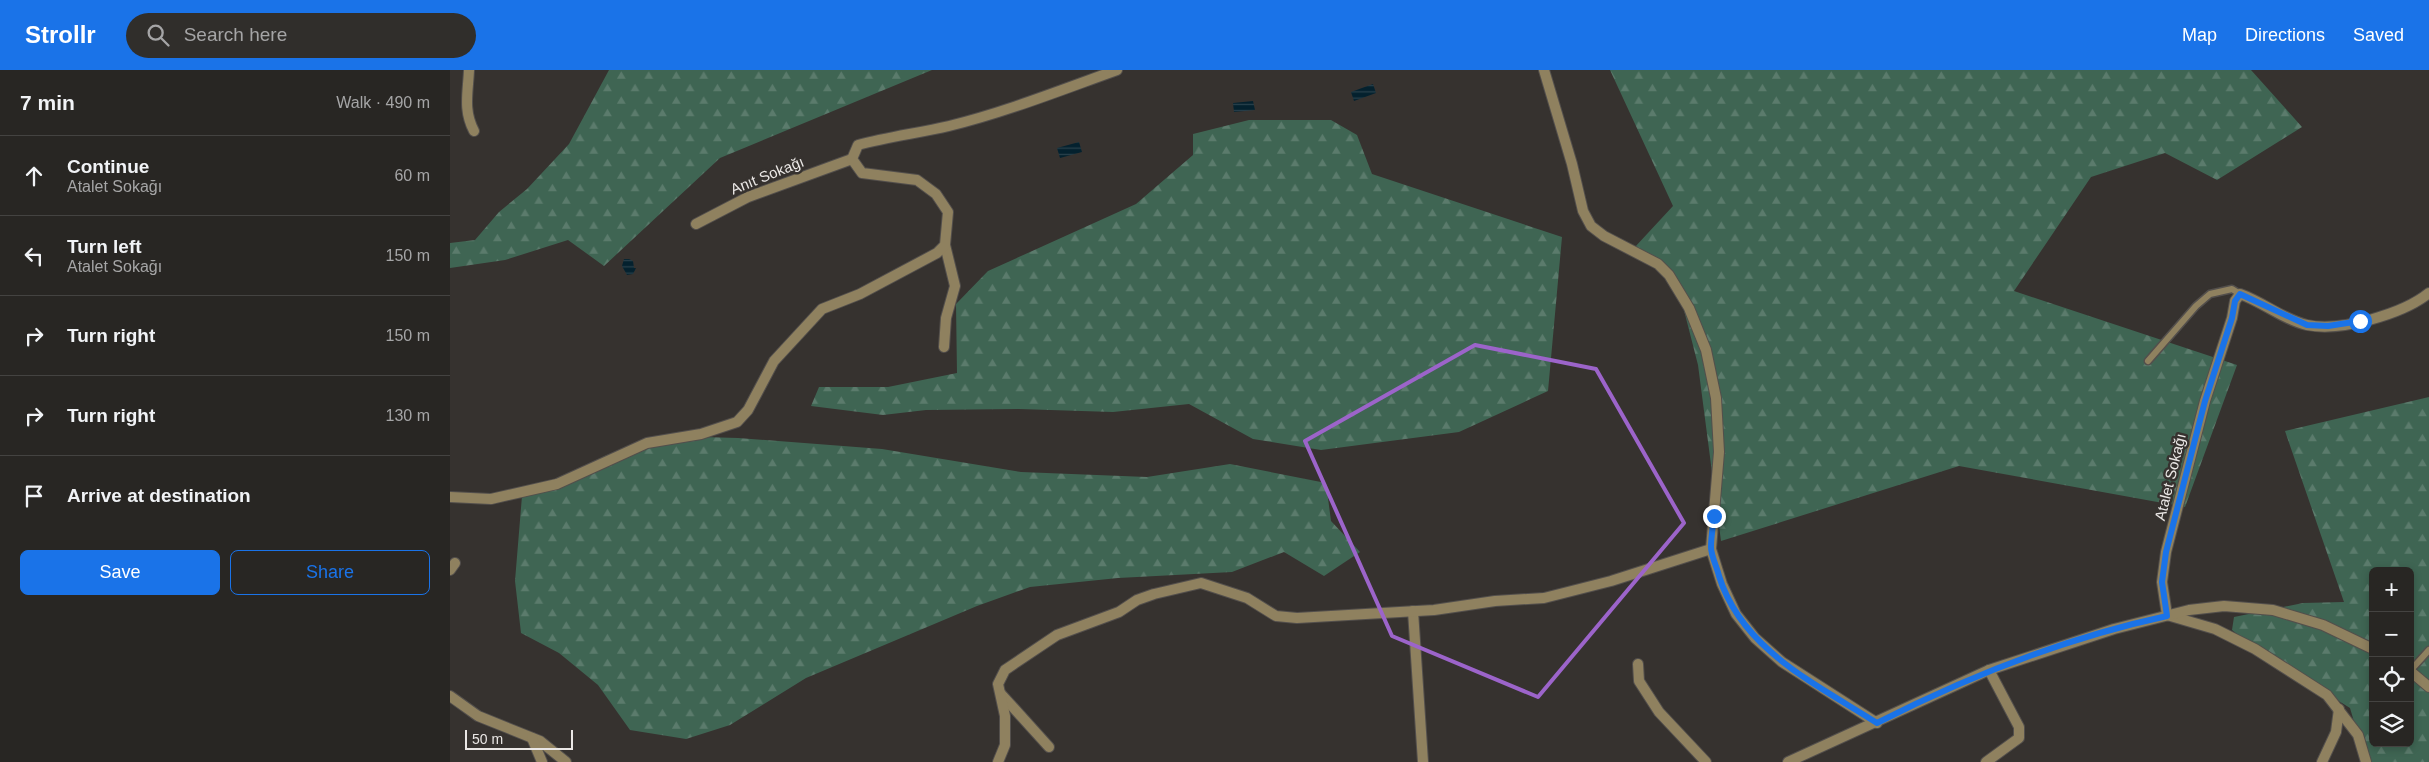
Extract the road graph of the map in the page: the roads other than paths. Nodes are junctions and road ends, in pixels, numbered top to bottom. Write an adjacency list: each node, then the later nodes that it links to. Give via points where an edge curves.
1 (469, 70): 4 (street, via 466,101 468,119)
2 (1117, 70): 5 (street, via 1017,107 858,145)
3 (1544, 70): 13 (street, via 1591,226 1658,264 1669,275 1689,308 1706,350 1716,398 1719,452)
4 (474, 131)
5 (852, 159): 6 (street, Anıt Sokağı, via 748,197); 7 (street, via 862,173 917,180 936,194 948,212)
6 (696, 224)
7 (945, 245): 10 (street, via 955,286 946,318); 12 (street, via 937,253 860,294 822,308 774,361 748,410 737,422 701,434 647,443 557,484 491,499)
8 (2429, 293): 9 (street, via 2396,312 2328,326 2307,325)
9 (2240, 294): 11 (lane, via 2232,289 2210,294); 15 (street, Atalet Sokağı, via 2235,301 2205,401 2166,552 2162,582)
10 (944, 347)
11 (2148, 361)
12 (450, 497)
13 (1711, 549): 14 (street, via 1611,581 1544,598); 26 (street, via 1736,614 1755,638 1782,662)
14 (1413, 610): 23 (street, via 1323,618 1276,616 1247,598 1201,583 1137,600 1119,612 1057,635 1004,670 998,684); 32 (street)
15 (2167, 616): 16 (street, via 2224,606 2273,610 2323,625); 20 (street, via 2063,644); 25 (street, via 2214,629 2255,648 2327,695)
16 (2369, 646)
17 (2429, 650): 19 (lane)
18 (1638, 664): 33 (street, via 1639,681 1659,712)
19 (2414, 667)
20 (1989, 670): 26 (street); 35 (street, via 2019,727 2019,738)
21 (2414, 674): 22 (street)
22 (2429, 687)
23 (1000, 693): 28 (street); 31 (street, via 1004,744)
24 (450, 696): 27 (street, via 478,716)
25 (2339, 709): 36 (street, via 2336,732); 37 (street, via 2358,734)
26 (1877, 723): 34 (street)
27 (532, 738): 29 (street); 30 (street)
28 (1049, 747)
29 (542, 762)
30 (566, 762)
31 (998, 762)
32 (1423, 762)
33 (1706, 762)
34 (1788, 762)
35 (1986, 762)
36 (2322, 762)
37 (2366, 762)

